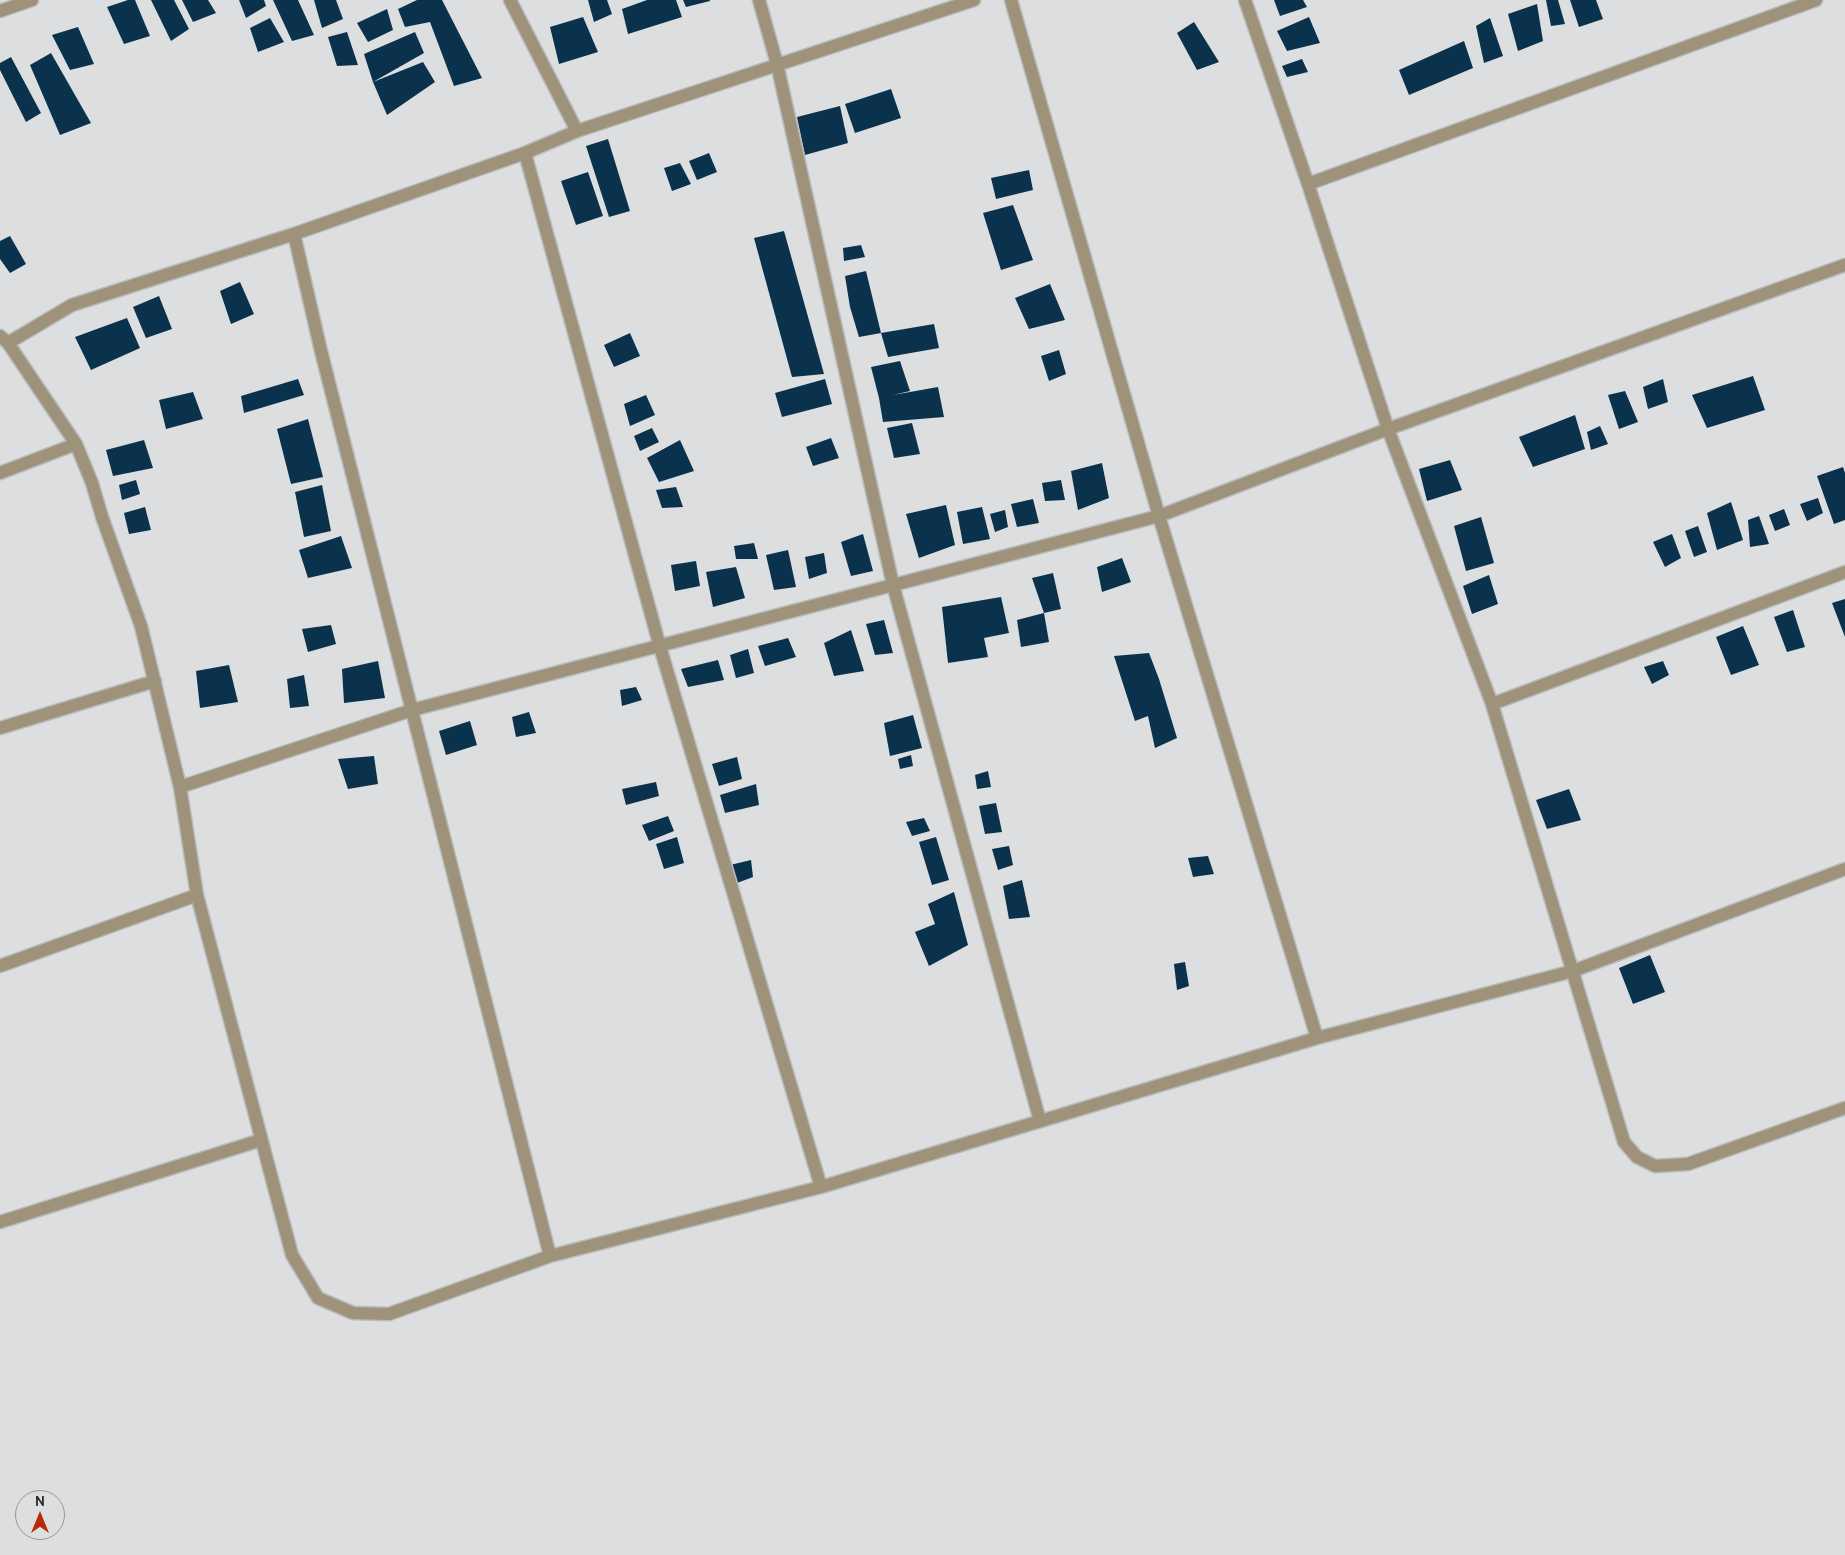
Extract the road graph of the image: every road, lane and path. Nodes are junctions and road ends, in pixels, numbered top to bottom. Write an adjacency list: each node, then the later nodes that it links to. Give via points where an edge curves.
1 (32, 0): 8 (street)
2 (510, 0): 10 (street)
3 (758, 0): 9 (street)
4 (974, 0): 9 (street)
5 (1011, 0): 19 (street)
6 (1245, 0): 12 (street)
7 (1816, 0): 12 (street)
8 (0, 11)
9 (777, 64): 10 (street); 21 (street)
10 (577, 131): 11 (street)
11 (525, 153): 13 (street); 22 (street)
12 (1308, 184): 16 (street)
13 (294, 234): 15 (street, via 72,305); 25 (street)
14 (1845, 265): 16 (street)
15 (4, 340): 17 (street)
16 (1388, 429): 19 (street); 24 (street)
17 (76, 444): 18 (street); 23 (street, via 141,626)
18 (0, 473)
19 (1159, 516): 21 (street); 32 (street)
20 (1845, 572): 24 (street)
21 (893, 585): 22 (street); 34 (street)
22 (660, 647): 25 (street); 36 (street)
23 (155, 682): 26 (street); 27 (street)
24 (1492, 704): 31 (street)
25 (412, 710): 27 (street); 38 (street)
26 (0, 728)
27 (180, 787): 29 (street)
28 (1845, 869): 31 (street)
29 (196, 895): 30 (street); 35 (street)
30 (0, 966)
31 (1573, 971): 32 (street); 33 (street, via 1624,1142 1637,1157 1655,1166 1688,1164)
32 (1317, 1038): 34 (street)
33 (1845, 1108)
34 (1040, 1121): 36 (street)
35 (261, 1140): 37 (street); 38 (street, via 292,1255 318,1298 353,1313 390,1314)
36 (821, 1187): 38 (street)
37 (0, 1222)
38 (550, 1256)

